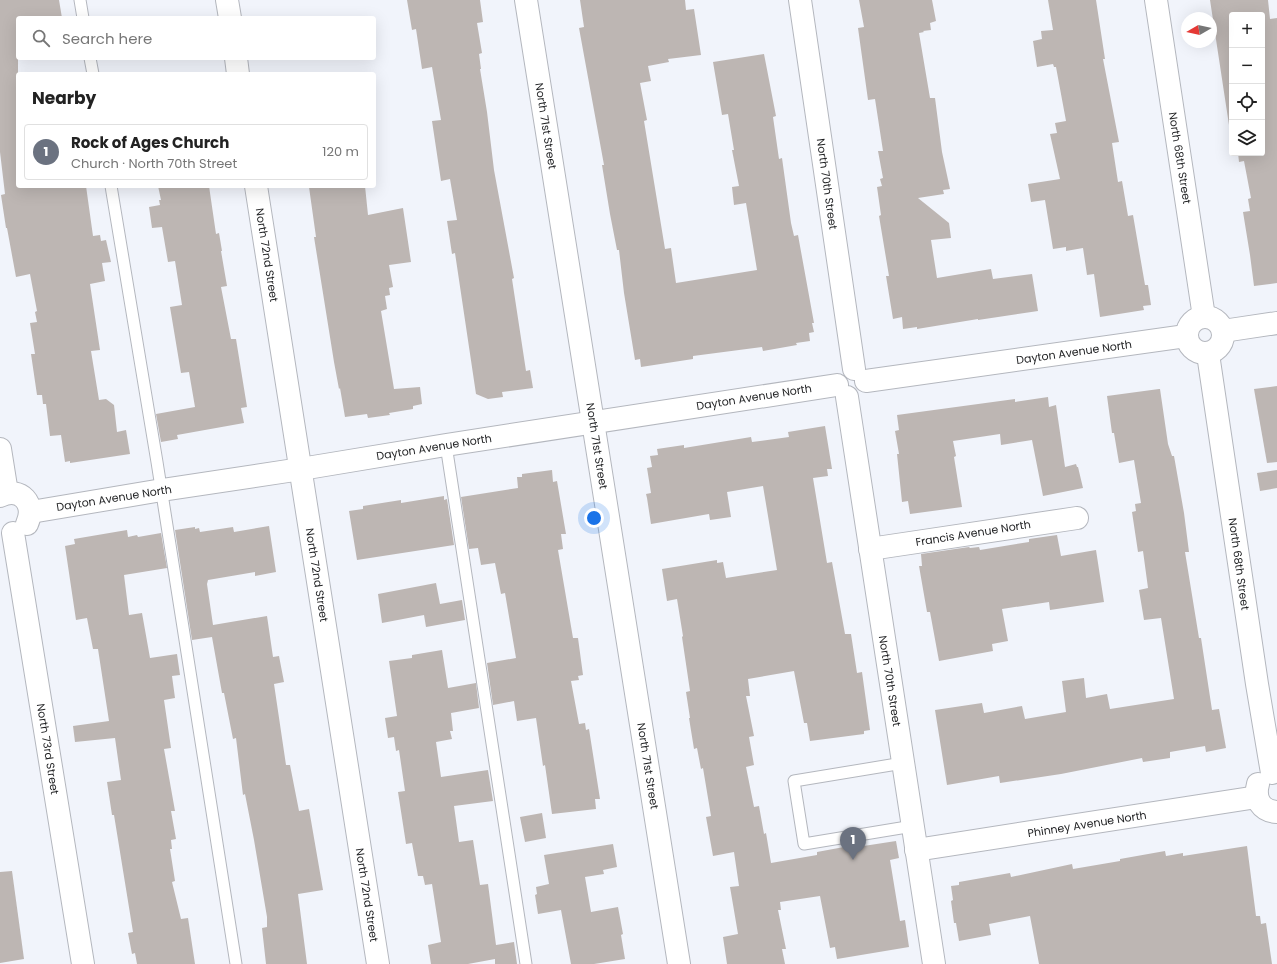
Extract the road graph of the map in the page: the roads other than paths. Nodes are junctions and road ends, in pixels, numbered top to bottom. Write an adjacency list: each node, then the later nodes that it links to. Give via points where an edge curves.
1 (80, 0): 6 (lane)
2 (227, 0): 7 (street)
3 (526, 0): 21 (street, North 71st Street)
4 (800, 0): 19 (street, North 70th Street)
5 (1156, 0): 14 (street, North 68th Street)
6 (83, 16)
7 (230, 16)
8 (90, 60): 10 (lane)
9 (236, 60): 11 (street)
10 (93, 72)
11 (238, 72)
12 (111, 188): 25 (lane)
13 (256, 188): 24 (street, North 72nd Street)
14 (1204, 317): 16 (street, via 1216,321); 17 (street, via 1192,322)
15 (1277, 323): 16 (street)
16 (1223, 331): 18 (street, via 1221,344)
17 (1186, 336): 18 (street, via 1193,349); 19 (street, Dayton Avenue North)
18 (1208, 354): 32 (street, North 68th Street, via 1257,684)
19 (860, 375): 20 (street, via 844,370 837,382)
20 (842, 391): 21 (street, Dayton Avenue North); 30 (street, North 70th Street)
21 (593, 422): 22 (street, Dayton Avenue North); 41 (street, North 71st Street)
22 (446, 445): 24 (street, Dayton Avenue North); 40 (lane)
23 (0, 449): 26 (street)
24 (301, 469): 25 (street, Dayton Avenue North); 39 (street, North 72nd Street)
25 (162, 490): 27 (street, Dayton Avenue North); 38 (lane)
26 (4, 495): 27 (street, via 14,493 26,499)
27 (31, 512): 29 (street, via 28,524 23,529)
28 (1077, 518): 30 (street, Francis Avenue North)
29 (6, 532): 37 (street, North 73rd Street)
30 (870, 549): 31 (street, North 70th Street)
31 (903, 763): 35 (street, North 70th Street); 35 (lane, via 794,781 800,820 804,844)
32 (1275, 773): 33 (street, via 1262,778 1256,790)
33 (1257, 797): 34 (street, via 1264,808 1270,812); 36 (street, Phinney Avenue North)
34 (1277, 812)
35 (913, 826): 36 (street, North 70th Street)
36 (916, 850): 42 (street, North 70th Street)
37 (83, 964)
38 (236, 964)
39 (378, 964)
40 (526, 964)
41 (680, 964)
42 (934, 964)

